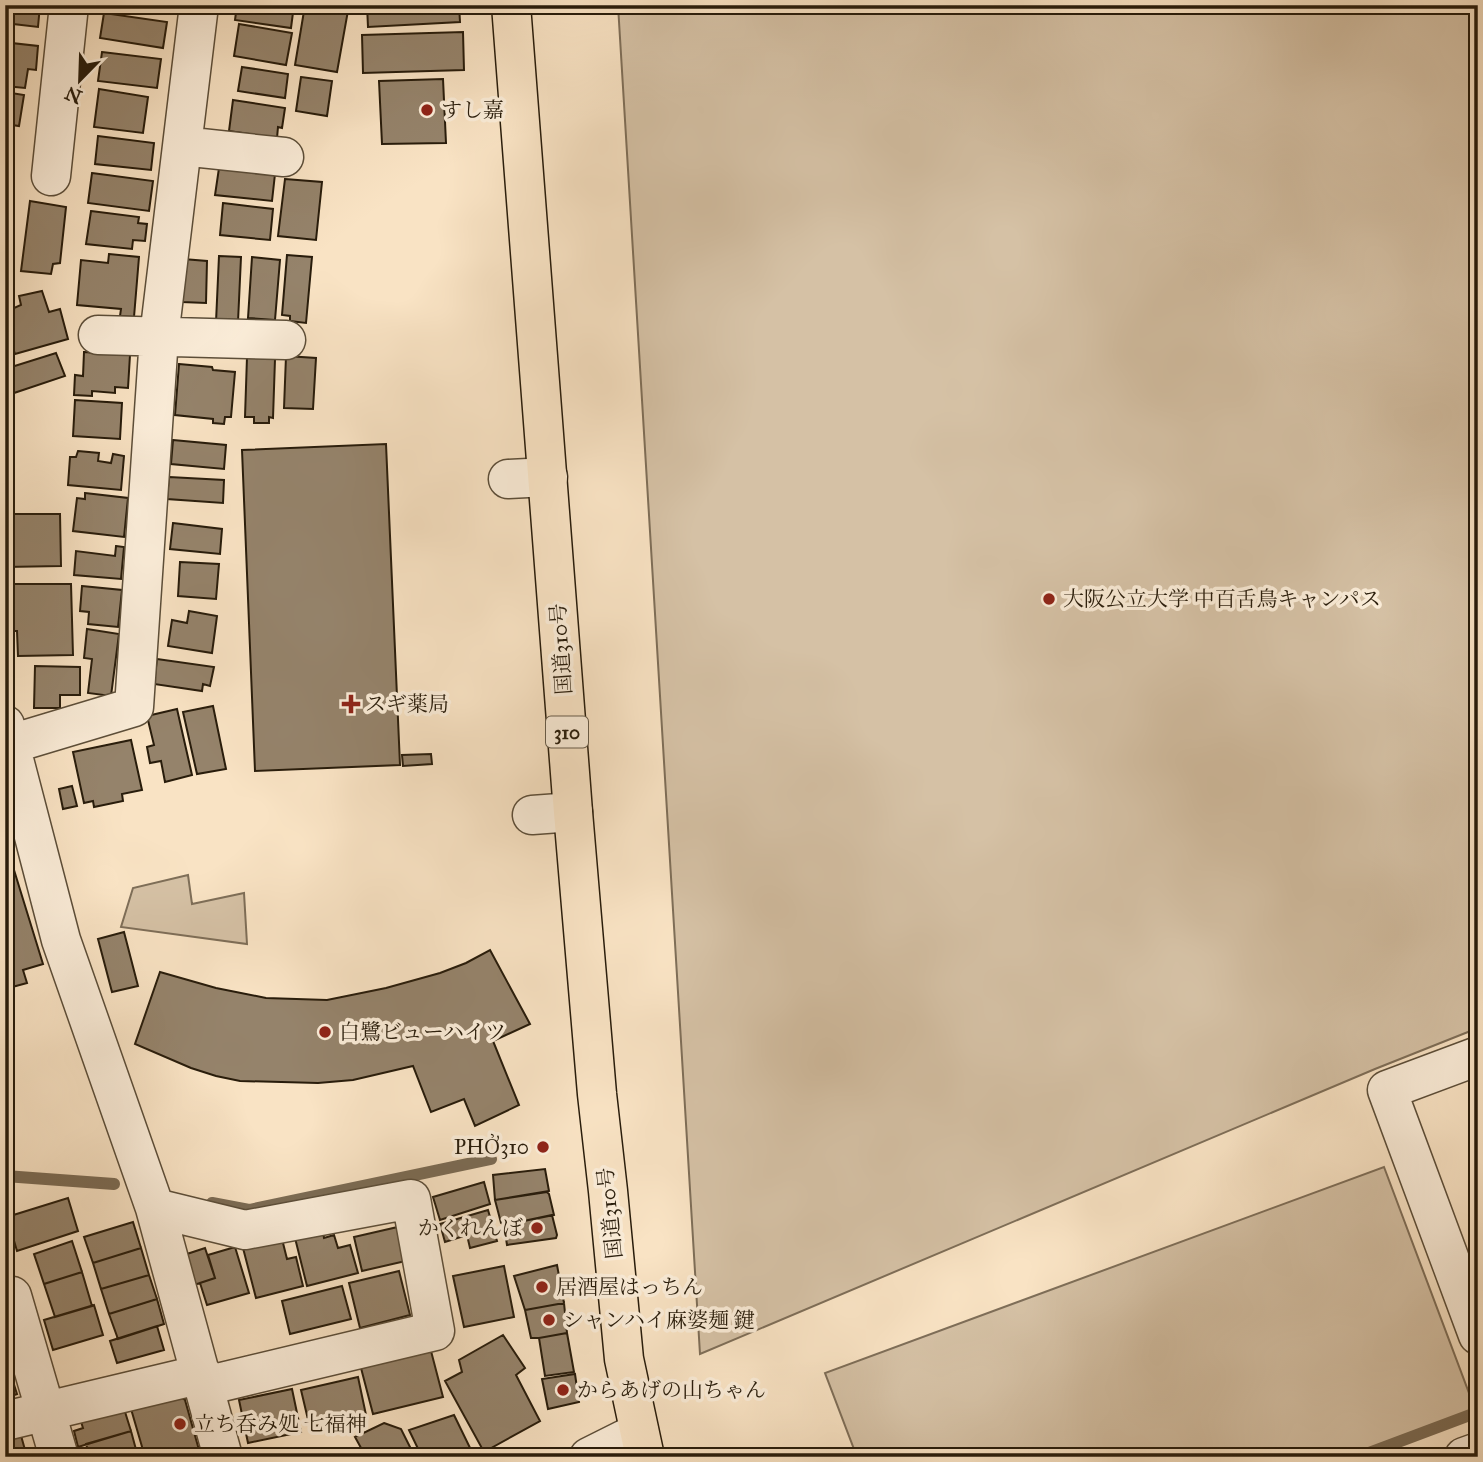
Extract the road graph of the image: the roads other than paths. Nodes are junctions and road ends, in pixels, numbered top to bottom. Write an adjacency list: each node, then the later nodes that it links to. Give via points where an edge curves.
1 (69, 5): 6 (street)
2 (199, 5): 4 (street)
3 (512, 5): 10 (highway, 国道310号 / 310)
4 (182, 146): 5 (street); 8 (street)
5 (284, 157)
6 (51, 176)
7 (98, 335): 8 (street)
8 (159, 337): 9 (street); 12 (street, via 134,707)
9 (286, 340)
10 (548, 477): 11 (street); 13 (highway, 国道310号 / 310)
11 (508, 479)
12 (8, 735): 16 (street, via 54,868 61,940)
13 (573, 812): 14 (street); 22 (highway, 国道310号 / 310, via 624,1359)
14 (532, 815)
15 (1478, 1056): 18 (street, via 1387,1090)
16 (155, 1208): 19 (street); 19 (street, via 245,1230 411,1199 435,1331)
17 (12, 1296): 20 (street)
18 (1478, 1335)
19 (203, 1380): 20 (street); 25 (street)
20 (45, 1412): 21 (street); 24 (street)
21 (5, 1421)
22 (642, 1445): 26 (street)
23 (1478, 1452): 27 (street)
24 (59, 1457)
25 (223, 1457)
26 (589, 1457)
27 (1464, 1457)

